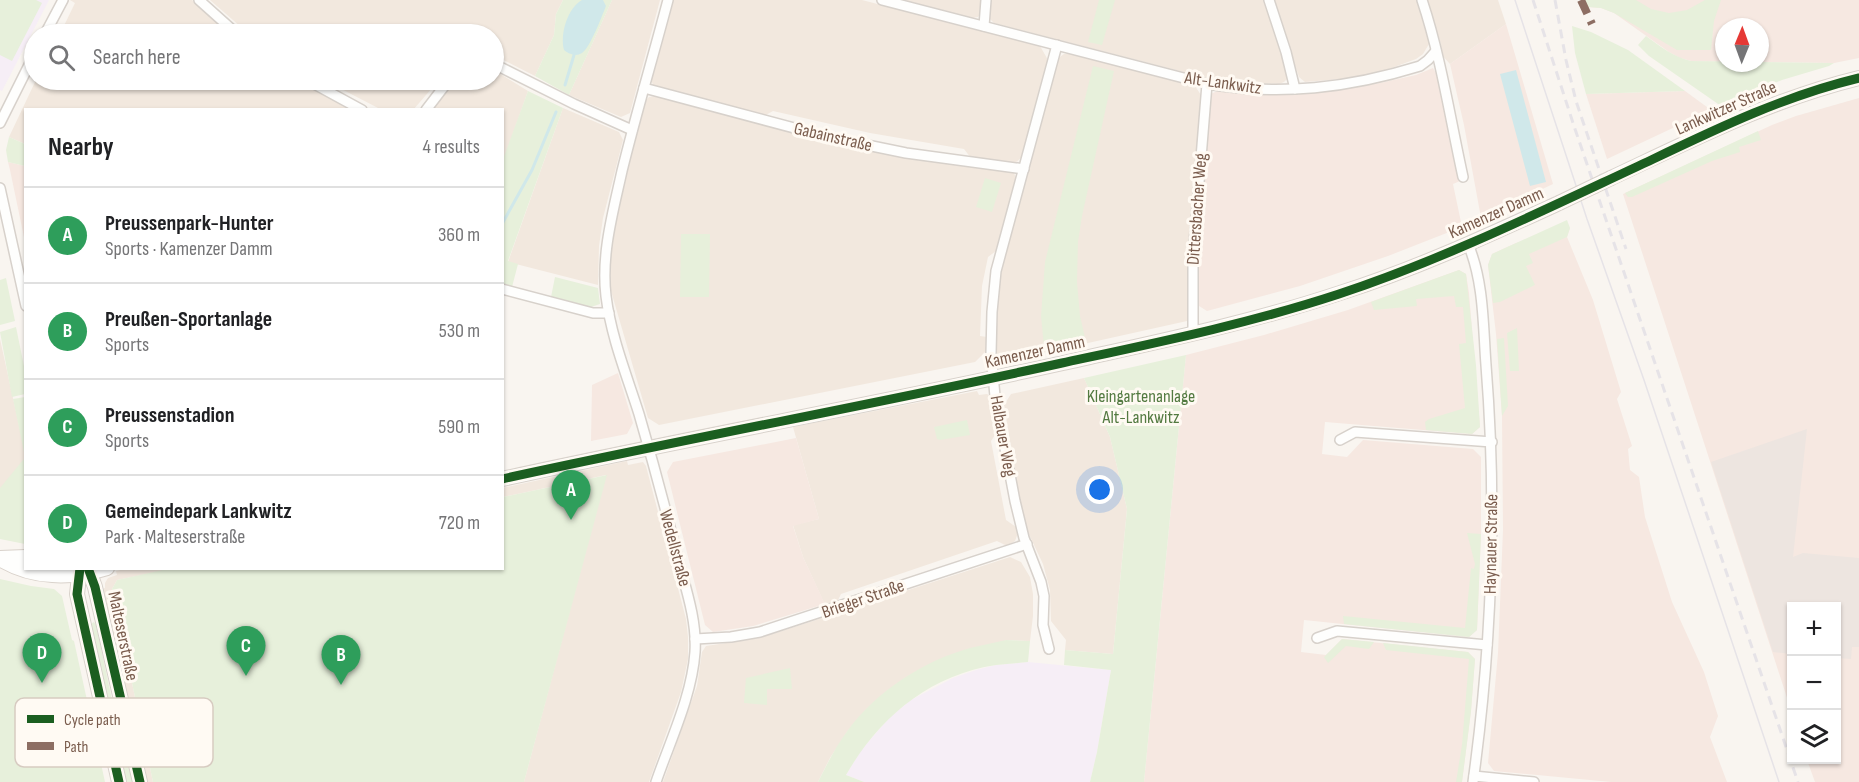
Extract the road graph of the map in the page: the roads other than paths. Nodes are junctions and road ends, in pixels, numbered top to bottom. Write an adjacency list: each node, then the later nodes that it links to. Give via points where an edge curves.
1 (63, 0): 8 (street)
2 (199, 0): 9 (street)
3 (668, 0): 17 (street, Wedellstraße)
4 (882, 0): 10 (street, Alt-Lankwitz)
5 (986, 0): 10 (street)
6 (1269, 0): 18 (street)
7 (1422, 0): 12 (street)
8 (50, 24)
9 (226, 24)
10 (984, 26): 11 (street, Alt-Lankwitz)
11 (1057, 45): 16 (street, Alt-Lankwitz); 25 (street, Halbauer Weg)
12 (1436, 51): 18 (street, Alt-Lankwitz, via 1420,66 1382,78); 26 (street)
13 (504, 69): 24 (street)
14 (24, 75): 23 (street)
15 (1859, 78): 28 (main road, Lankwitzer Straße, bridge, via 1762,109)
16 (1207, 84): 18 (street, Alt-Lankwitz, via 1256,90); 33 (street, Dittersbacher Weg, via 1192,256)
17 (644, 88): 24 (street, Wedellstraße); 25 (street, Gabainstraße, via 847,141)
18 (1295, 89)
19 (325, 90): 21 (street)
20 (441, 90): 22 (street)
21 (358, 108)
22 (428, 108)
23 (0, 123)
24 (632, 130): 32 (street, Wedellstraße, via 610,220 606,289)
25 (1024, 169): 34 (street, Halbauer Weg, via 995,282)
26 (1463, 177)
27 (0, 188): 31 (street)
28 (1559, 203): 29 (main road, Kamenzer Damm)
29 (1468, 244): 33 (main road, Kamenzer Damm, via 1339,294); 36 (street, Haynauer Straße, via 1478,277)
30 (504, 290): 32 (street)
31 (24, 297)
32 (609, 314): 37 (street, Wedellstraße)
33 (1193, 334): 34 (main road, Kamenzer Damm)
34 (993, 378): 37 (main road, Kamenzer Damm); 39 (street, Halbauer Weg, via 1011,482)
35 (1340, 440): 36 (street, via 1355,432)
36 (1492, 442): 45 (street, Haynauer Straße)
37 (648, 448): 38 (main road, Kamenzer Damm); 44 (street, Wedellstraße)
38 (504, 479)
39 (1027, 544): 44 (street, Brieger Straße, via 760,633); 46 (street, Halbauer Weg, via 1044,596 1043,625)
40 (24, 557): 41 (main road)
41 (0, 559): 42 (main road, via 36,574)
42 (85, 571): 47 (main road, Malteserstraße, via 77,594); 48 (main road, Malteserstraße)
43 (1317, 638): 45 (street, via 1337,631)
44 (696, 639): 54 (street, Wedellstraße, via 690,686)
45 (1487, 645): 51 (street, Haynauer Straße)
46 (1049, 649)
47 (100, 698)
48 (118, 698)
49 (116, 767): 52 (main road, Malteserstraße)
50 (136, 767): 53 (main road, Malteserstraße)
51 (1474, 779): 55 (street, Haynauer Straße)
52 (119, 782)
53 (140, 782)
54 (656, 782)
55 (1534, 782)

